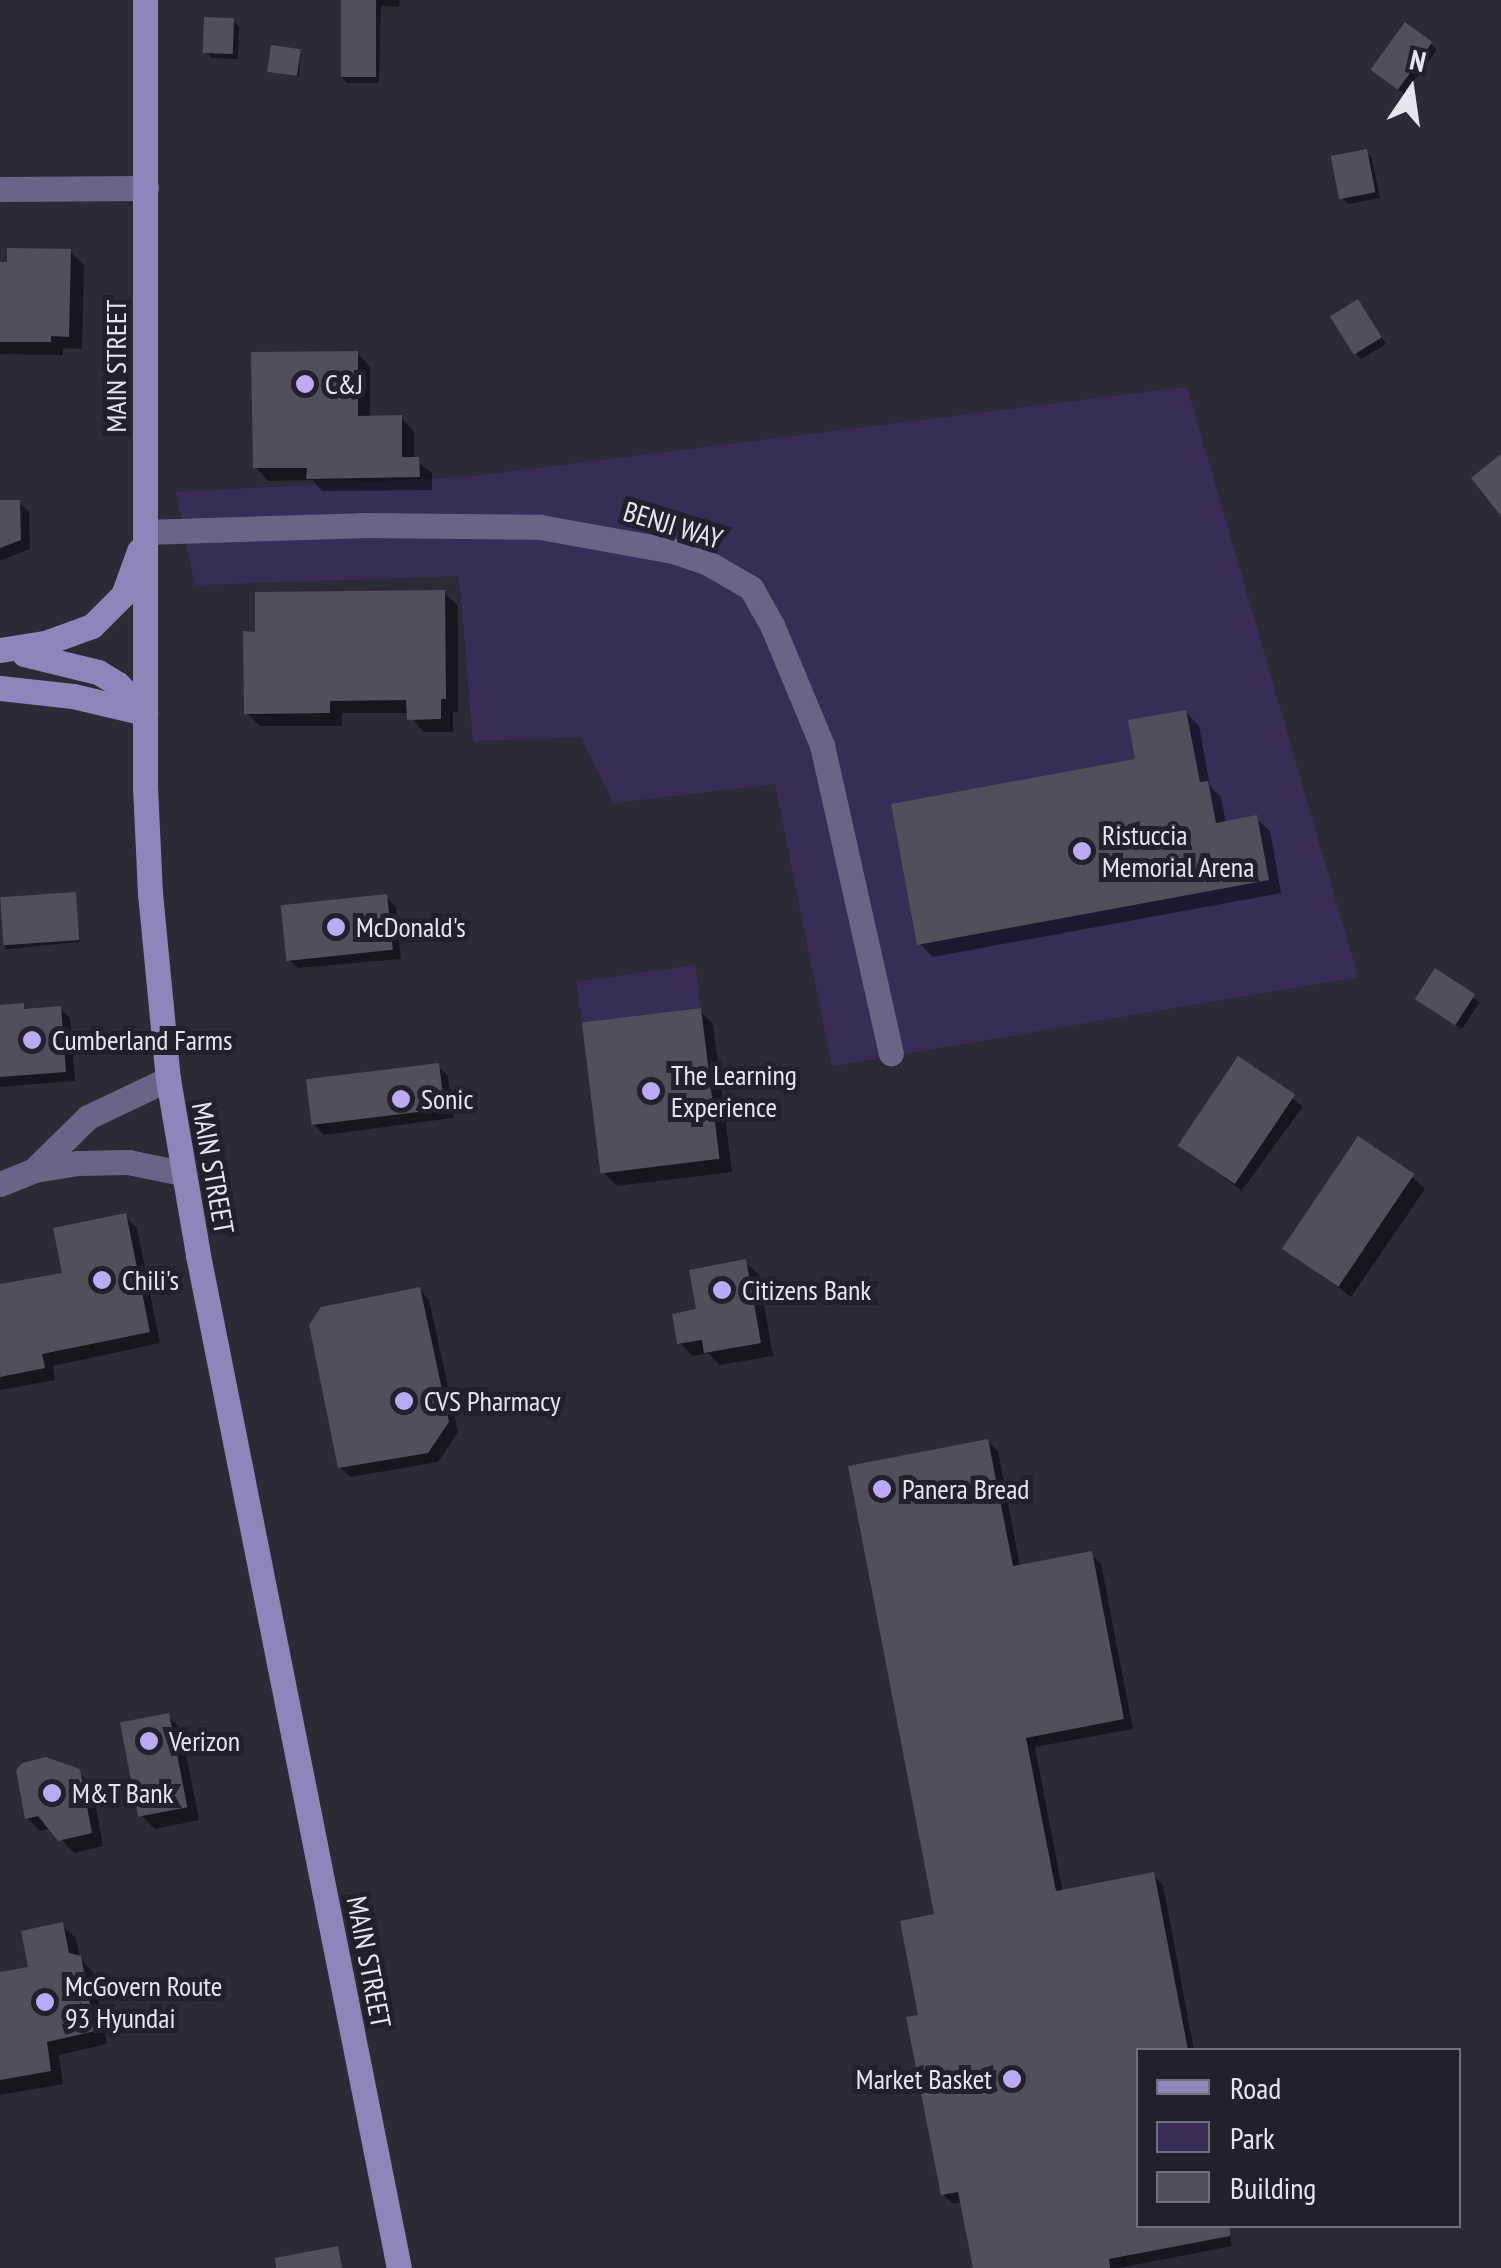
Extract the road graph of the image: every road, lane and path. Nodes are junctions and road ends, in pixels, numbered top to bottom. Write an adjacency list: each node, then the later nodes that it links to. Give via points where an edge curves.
1 (145, 0): 2 (main road, MAIN STREET)
2 (146, 188): 3 (street); 4 (main road, MAIN STREET)
3 (0, 189)
4 (145, 532): 5 (main road, via 122,595 92,626); 7 (main road, MAIN STREET); 8 (street, BENJI WAY, via 540,527 673,552 750,588 822,745)
5 (0, 651): 7 (main road, via 98,672)
6 (0, 688): 7 (main road)
7 (145, 713): 9 (main road, MAIN STREET, via 150,893)
8 (891, 1053)
9 (168, 1079): 10 (street, via 88,1118); 11 (main road, MAIN STREET)
10 (34, 1170): 11 (street, via 115,1161); 12 (street)
11 (182, 1173): 13 (main road, MAIN STREET)
12 (0, 1184)
13 (399, 2268)

